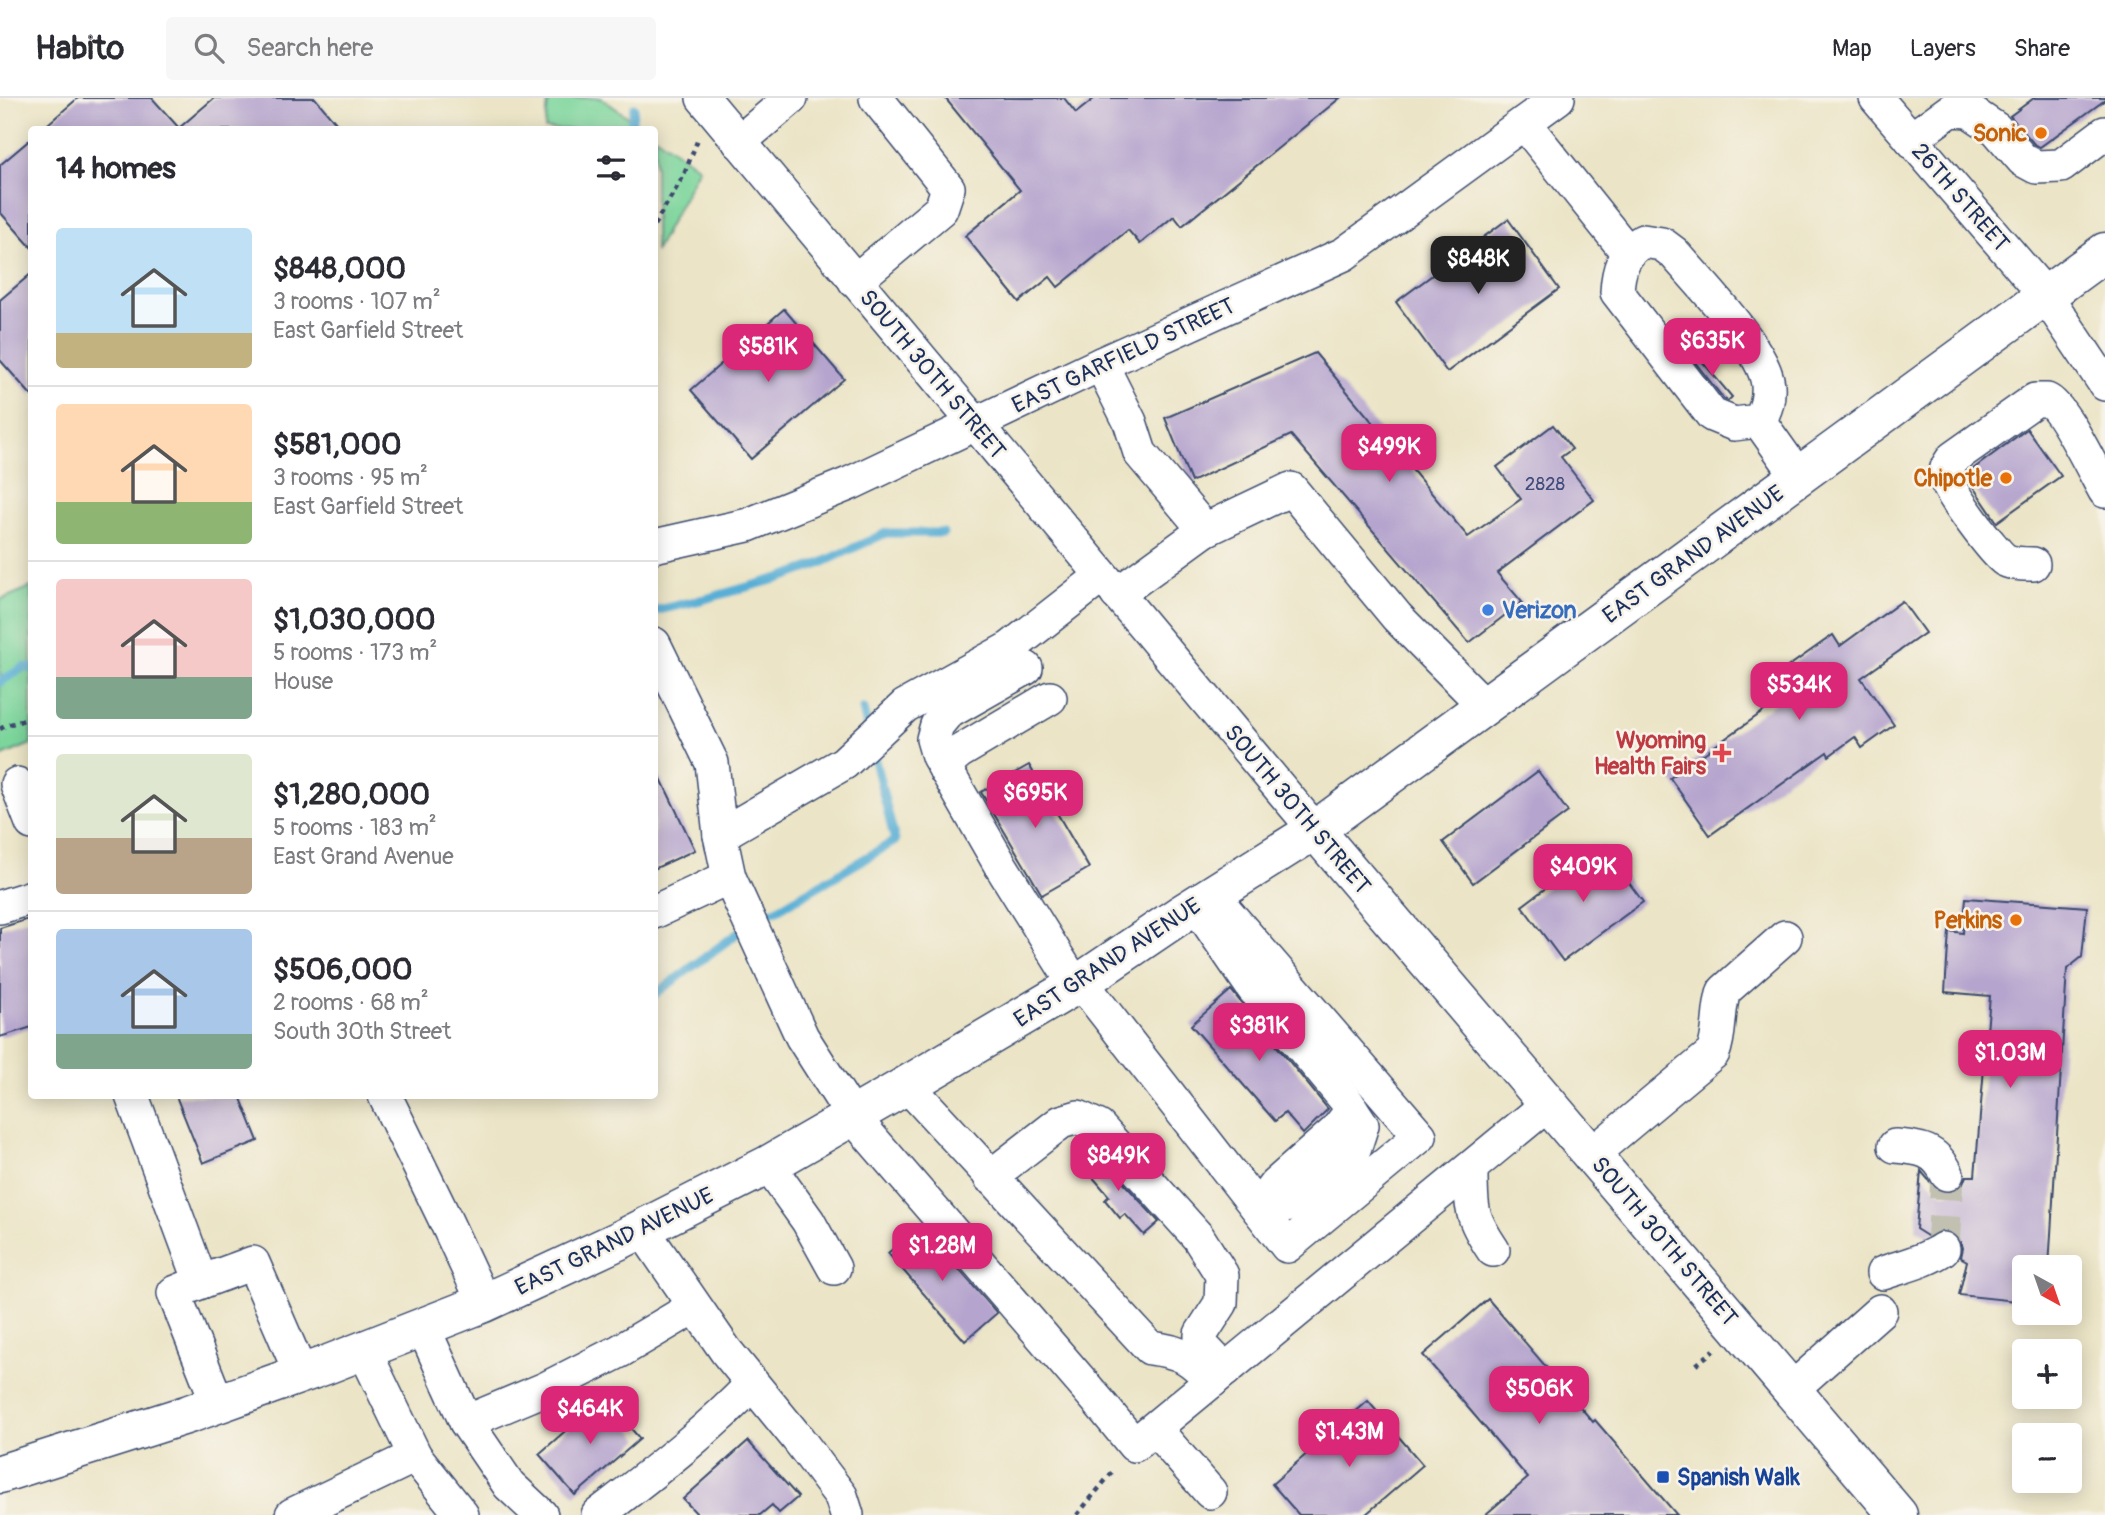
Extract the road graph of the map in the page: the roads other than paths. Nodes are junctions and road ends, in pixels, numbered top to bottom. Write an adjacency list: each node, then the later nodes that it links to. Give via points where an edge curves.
1 (791, 98): 10 (street)
2 (876, 98): 13 (street, via 948,188 941,209)
3 (1558, 98): 7 (street, EAST GARFIELD STREET)
4 (1876, 98): 9 (street, 26TH STREET)
5 (706, 103): 10 (street, SOUTH 30TH STREET)
6 (1969, 104): 8 (street, via 2023,160 2036,167 2061,166); 9 (street)
7 (1524, 123): 12 (street); 15 (street, EAST GARFIELD STREET, via 1344,254)
8 (2105, 133)
9 (1911, 139): 14 (street, 26TH STREET)
10 (739, 142): 13 (street, SOUTH 30TH STREET)
11 (2105, 252): 14 (main road, EAST GRAND AVENUE)
12 (1628, 253): 17 (street, via 1617,292 1712,415 1734,425); 17 (street, via 1643,242 1662,244 1674,253 1752,347 1768,383 1767,406)
13 (855, 281): 18 (street, SOUTH 30TH STREET)
14 (2046, 296): 16 (street, 26TH STREET); 19 (main road, EAST GRAND AVENUE)
15 (1101, 364): 18 (street, EAST GARFIELD STREET); 21 (street, via 1140,453)
16 (2105, 384)
17 (1759, 421): 19 (street)
18 (974, 424): 22 (street, EAST GARFIELD STREET, via 851,483 748,525); 24 (street, SOUTH 30TH STREET)
19 (1798, 477): 28 (main road, EAST GRAND AVENUE)
20 (2105, 491): 23 (street, via 2070,427 2046,400 2035,400 1952,458 1946,480 1957,502 2004,559)
21 (1205, 530): 24 (street); 28 (street, via 1291,489 1397,617)
22 (658, 545)
23 (2033, 564)
24 (1110, 585): 32 (street, SOUTH 30TH STREET); 33 (street, via 905,706 844,763)
25 (658, 652): 33 (street, via 712,763)
26 (1026, 668): 29 (street, via 947,713 937,725 933,739)
27 (1050, 698): 29 (street, via 959,752)
28 (1485, 706): 32 (main road, EAST GRAND AVENUE)
29 (947, 771): 40 (street, via 1006,875)
30 (16, 784): 31 (street)
31 (28, 813)
32 (1315, 830): 36 (main road, EAST GRAND AVENUE); 44 (main road, SOUTH 30TH STREET)
33 (720, 835): 34 (street)
34 (729, 877): 38 (street); 45 (street, via 802,1037)
35 (28, 898): 37 (street)
36 (1204, 900): 40 (main road, EAST GRAND AVENUE); 52 (street, via 1253,988 1352,1110 1275,1185); 52 (street, via 1420,1136 1287,1246)
37 (0, 907)
38 (658, 910)
39 (1785, 937): 47 (street, via 1724,991 1713,1053)
40 (1078, 984): 41 (main road, EAST GRAND AVENUE); 52 (street)
41 (907, 1085): 45 (main road, EAST GRAND AVENUE); 51 (street)
42 (133, 1099): 58 (street)
43 (386, 1099): 59 (street)
44 (1548, 1104): 47 (main road, SOUTH 30TH STREET); 49 (street)
45 (853, 1117): 48 (main road, EAST GRAND AVENUE); 72 (street, via 1098,1401)
46 (1895, 1146): 50 (street, via 1931,1152)
47 (1591, 1155): 69 (main road, SOUTH 30TH STREET)
48 (768, 1165): 53 (main road, EAST GRAND AVENUE); 56 (street)
49 (1471, 1168): 55 (street, via 1471,1207); 67 (street)
50 (1947, 1174)
51 (990, 1177): 63 (street, via 1061,1122 1078,1117 1099,1127 1198,1237 1223,1275 1221,1303); 65 (street, via 1150,1349)
52 (1258, 1208)
53 (642, 1229): 59 (main road, EAST GRAND AVENUE); 60 (street)
54 (1943, 1249): 57 (street)
55 (1493, 1250)
56 (834, 1268)
57 (1883, 1273)
58 (201, 1282): 66 (street, via 253,1263); 70 (street, via 174,1293)
59 (484, 1303): 62 (main road, EAST GRAND AVENUE)
60 (694, 1307): 68 (street); 71 (street, via 545,1389)
61 (1880, 1311): 69 (street)
62 (423, 1327): 64 (main road, EAST GRAND AVENUE); 71 (street)
63 (1201, 1334): 65 (street); 67 (street, via 1201,1345)
64 (364, 1350): 66 (main road, EAST GRAND AVENUE); 73 (street)
65 (1168, 1350): 67 (street)
66 (301, 1374): 70 (main road, EAST GRAND AVENUE)
67 (1219, 1376): 72 (street)
68 (752, 1384): 79 (street, via 668,1461); 80 (street, via 841,1496)
69 (1791, 1390): 81 (main road, SOUTH 30TH STREET)
70 (218, 1404): 74 (main road, EAST GRAND AVENUE)
71 (466, 1422): 78 (street, via 509,1485)
72 (1144, 1437): 75 (street)
73 (415, 1456): 76 (street); 77 (street)
74 (0, 1474)
75 (1210, 1492)
76 (292, 1515)
77 (462, 1515)
78 (541, 1515)
79 (598, 1515)
80 (847, 1515)
81 (1898, 1515)

